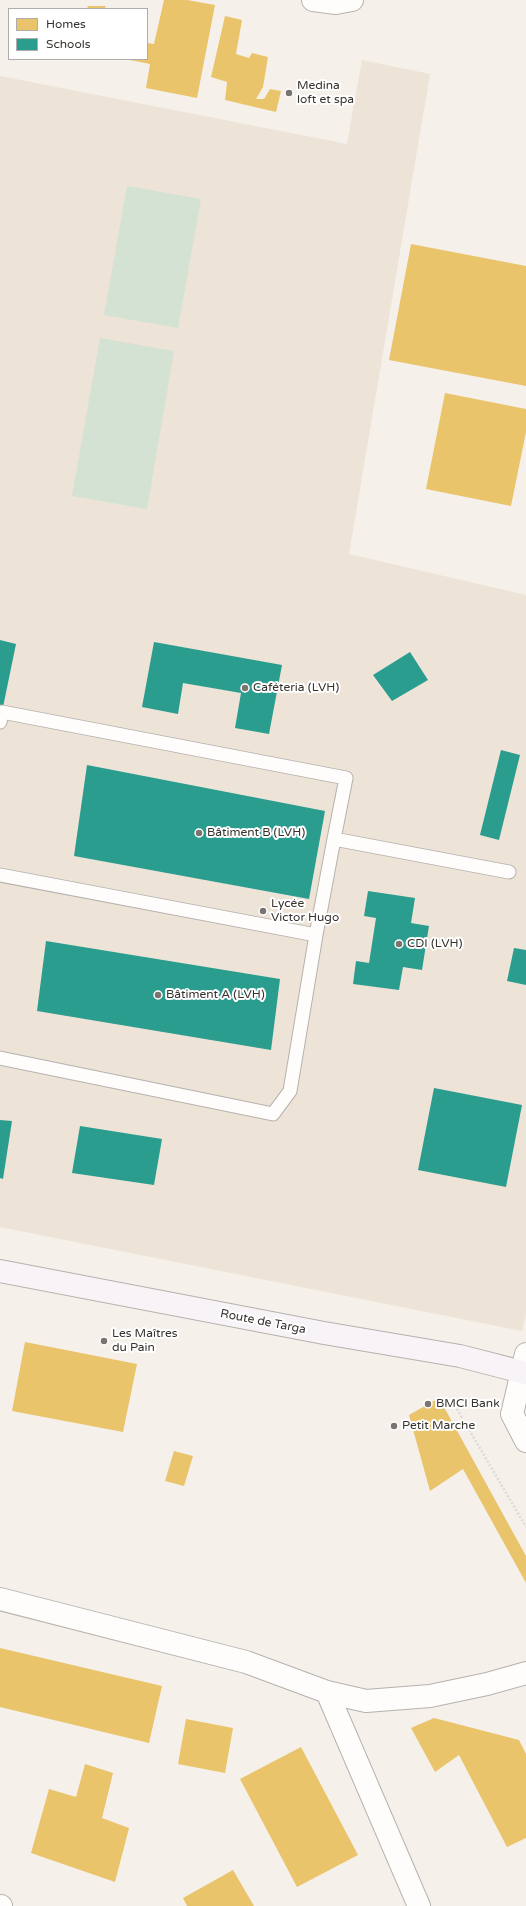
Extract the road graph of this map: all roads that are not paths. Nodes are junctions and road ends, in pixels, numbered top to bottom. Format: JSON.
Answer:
{"nodes":[{"id":1,"x":313,"y":0,"type":"edge"},
{"id":2,"x":352,"y":0,"type":"edge"},
{"id":3,"x":0,"y":722,"type":"edge"},
{"id":4,"x":334,"y":839,"type":"junction"},
{"id":5,"x":509,"y":872,"type":"dead end"},
{"id":6,"x":0,"y":875,"type":"edge"},
{"id":7,"x":316,"y":935,"type":"junction"},
{"id":8,"x":0,"y":1058,"type":"edge"},
{"id":9,"x":0,"y":1271,"type":"edge"},
{"id":10,"x":525,"y":1367,"type":"edge"},
{"id":11,"x":526,"y":1441,"type":"edge"},
{"id":12,"x":0,"y":1599,"type":"edge"},
{"id":13,"x":526,"y":1673,"type":"edge"},
{"id":14,"x":327,"y":1692,"type":"junction"},
{"id":15,"x":419,"y":1906,"type":"edge"}],
"edges":[{"from":1,"to":2,"type":"street"},
{"from":3,"to":4,"type":"lane"},
{"from":4,"to":5,"type":"lane"},
{"from":4,"to":7,"type":"lane"},
{"from":6,"to":7,"type":"lane"},
{"from":7,"to":8,"type":"lane"},
{"from":9,"to":10,"type":"main road","name":"Route de Targa"},
{"from":10,"to":11,"type":"street"},
{"from":12,"to":14,"type":"street"},
{"from":13,"to":14,"type":"street"},
{"from":14,"to":15,"type":"street"}]}
